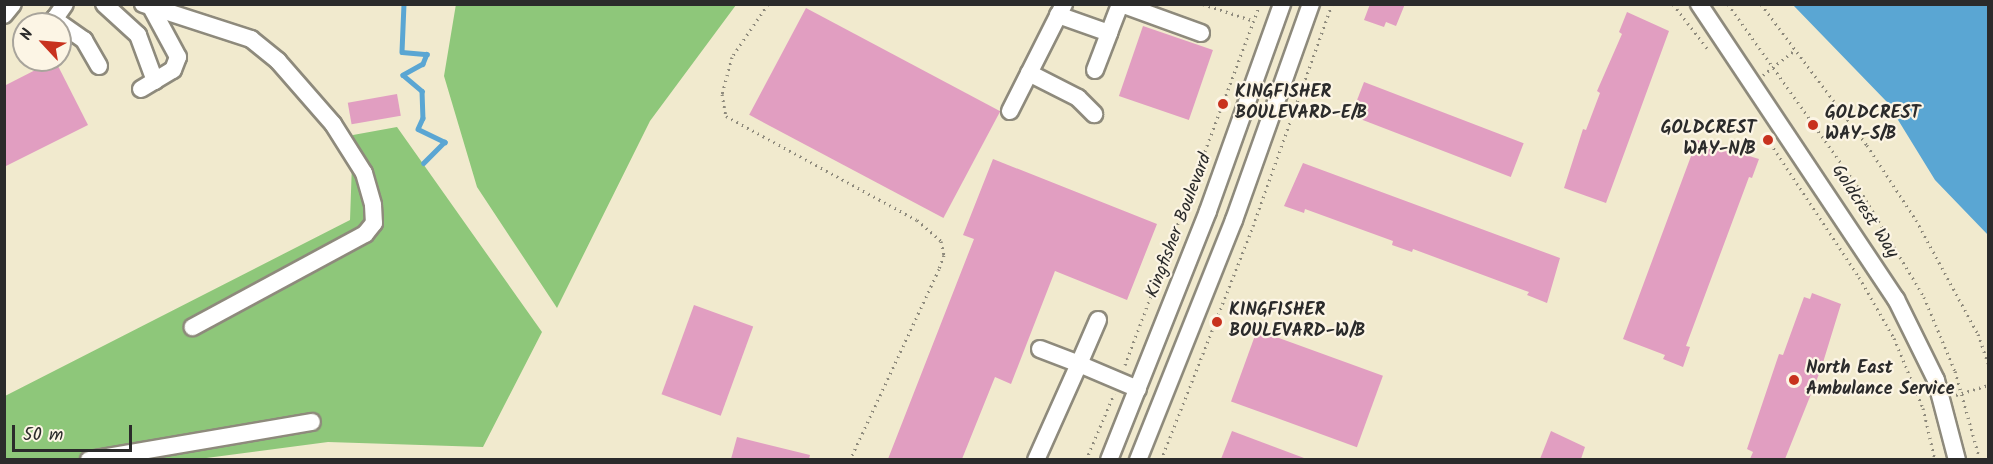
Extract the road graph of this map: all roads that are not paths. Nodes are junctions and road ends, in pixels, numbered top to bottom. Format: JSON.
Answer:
{"nodes":[{"id":1,"x":13,"y":4,"type":"edge"},
{"id":2,"x":104,"y":4,"type":"edge"},
{"id":3,"x":1120,"y":4,"type":"edge"},
{"id":4,"x":1282,"y":4,"type":"edge"},
{"id":5,"x":1311,"y":4,"type":"edge"},
{"id":6,"x":1699,"y":4,"type":"edge"},
{"id":7,"x":147,"y":7,"type":"edge"},
{"id":8,"x":1061,"y":10,"type":"edge"},
{"id":9,"x":4,"y":15,"type":"edge"},
{"id":10,"x":72,"y":33,"type":"edge"},
{"id":11,"x":1109,"y":33,"type":"junction"},
{"id":12,"x":1201,"y":33,"type":"dead end"},
{"id":13,"x":99,"y":66,"type":"dead end"},
{"id":14,"x":1095,"y":70,"type":"dead end"},
{"id":15,"x":1029,"y":73,"type":"junction"},
{"id":16,"x":1010,"y":111,"type":"dead end"},
{"id":17,"x":1094,"y":114,"type":"dead end"},
{"id":18,"x":1098,"y":320,"type":"dead end"},
{"id":19,"x":193,"y":327,"type":"dead end"},
{"id":20,"x":1040,"y":349,"type":"dead end"},
{"id":21,"x":1079,"y":364,"type":"junction"},
{"id":22,"x":1138,"y":389,"type":"junction"},
{"id":23,"x":312,"y":422,"type":"dead end"},
{"id":24,"x":89,"y":459,"type":"edge"},
{"id":25,"x":1036,"y":459,"type":"edge"},
{"id":26,"x":1109,"y":459,"type":"edge"},
{"id":27,"x":1138,"y":459,"type":"edge"},
{"id":28,"x":1957,"y":459,"type":"edge"}],
"edges":[{"from":1,"to":9,"type":"street"},
{"from":2,"to":7,"type":"street"},
{"from":3,"to":11,"type":"street"},
{"from":3,"to":12,"type":"street"},
{"from":4,"to":22,"type":"street","name":"Kingfisher Boulevard"},
{"from":5,"to":27,"type":"street"},
{"from":6,"to":28,"type":"street","name":"Goldcrest Way"},
{"from":7,"to":19,"type":"street"},
{"from":8,"to":11,"type":"street"},
{"from":8,"to":15,"type":"street"},
{"from":10,"to":13,"type":"street"},
{"from":11,"to":14,"type":"street"},
{"from":15,"to":16,"type":"street"},
{"from":15,"to":17,"type":"street"},
{"from":18,"to":21,"type":"street"},
{"from":20,"to":21,"type":"street"},
{"from":21,"to":22,"type":"street"},
{"from":21,"to":25,"type":"street"},
{"from":22,"to":26,"type":"street","name":"Kingfisher Boulevard"},
{"from":23,"to":24,"type":"street"}]}
